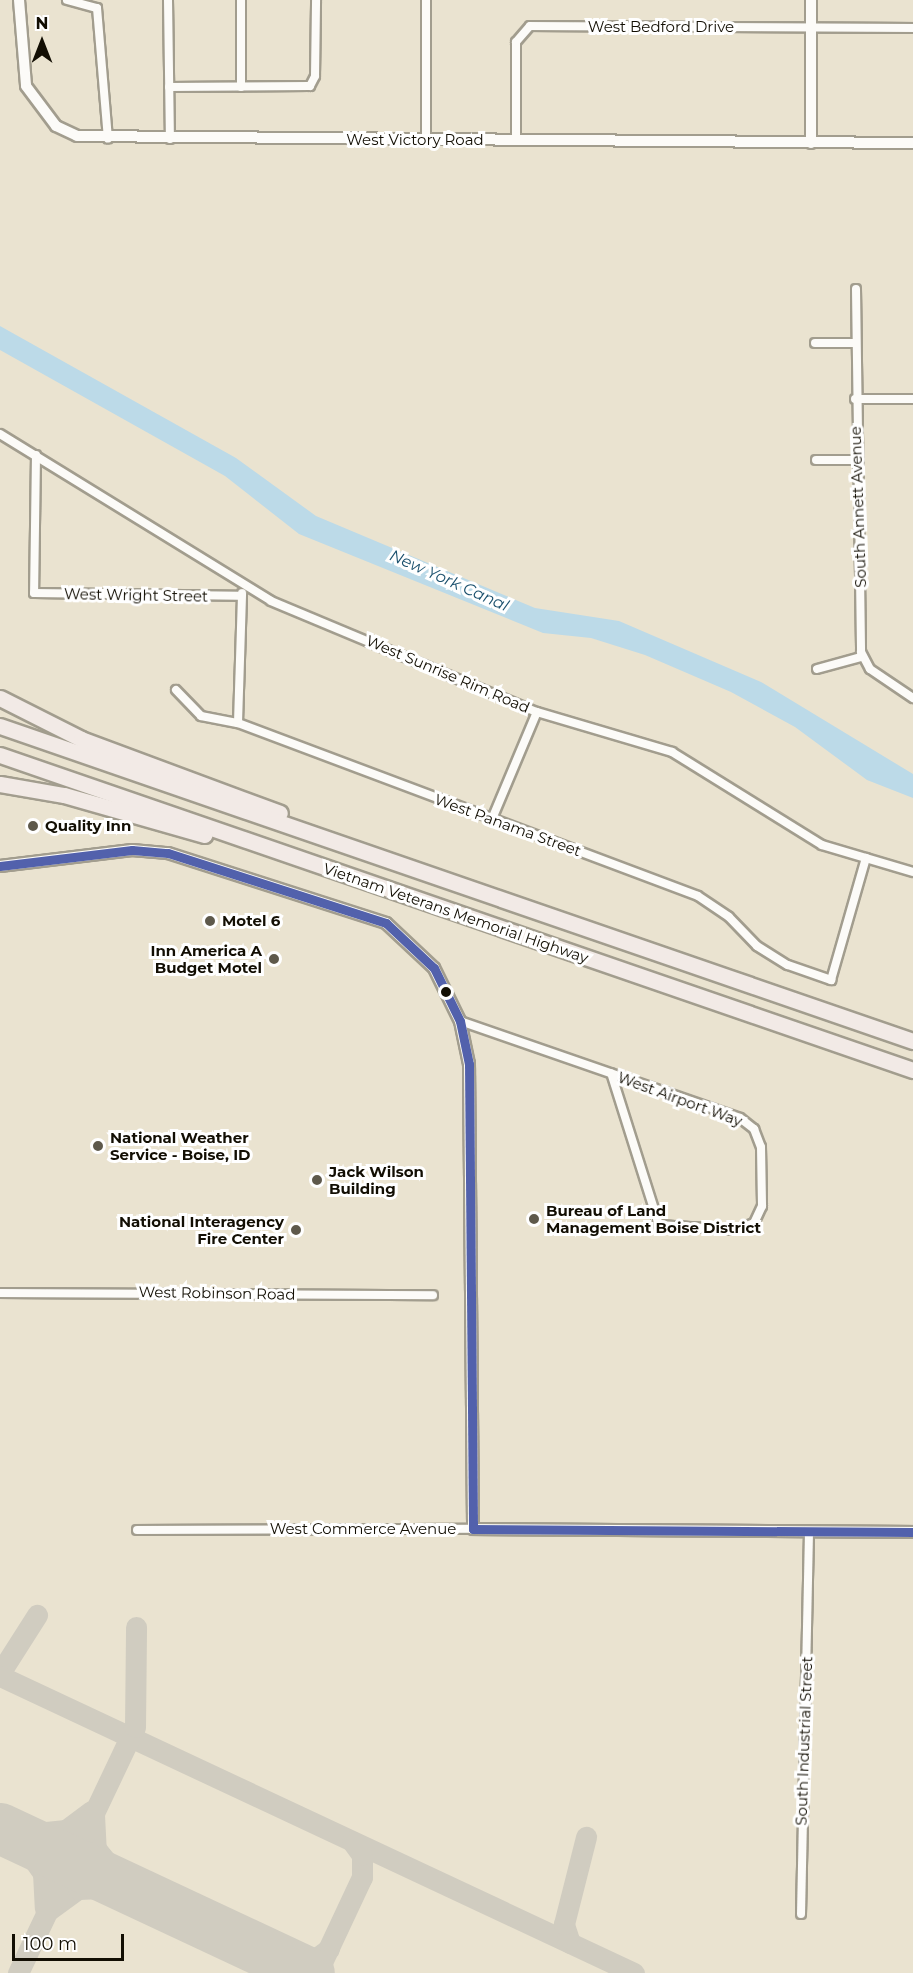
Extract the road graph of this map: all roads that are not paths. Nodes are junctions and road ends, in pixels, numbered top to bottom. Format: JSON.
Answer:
{"nodes":[{"id":1,"x":19,"y":0,"type":"edge"},
{"id":2,"x":67,"y":0,"type":"edge"},
{"id":3,"x":168,"y":0,"type":"edge"},
{"id":4,"x":241,"y":0,"type":"edge"},
{"id":5,"x":316,"y":0,"type":"edge"},
{"id":6,"x":426,"y":0,"type":"edge"},
{"id":7,"x":811,"y":0,"type":"edge"},
{"id":8,"x":811,"y":28,"type":"junction"},
{"id":9,"x":913,"y":28,"type":"edge"},
{"id":10,"x":169,"y":87,"type":"junction"},
{"id":11,"x":241,"y":87,"type":"junction"},
{"id":12,"x":108,"y":139,"type":"junction"},
{"id":13,"x":170,"y":139,"type":"junction"},
{"id":14,"x":426,"y":140,"type":"junction"},
{"id":15,"x":516,"y":140,"type":"junction"},
{"id":16,"x":811,"y":142,"type":"junction"},
{"id":17,"x":913,"y":143,"type":"edge"},
{"id":18,"x":856,"y":289,"type":"dead end"},
{"id":19,"x":815,"y":343,"type":"dead end"},
{"id":20,"x":855,"y":343,"type":"junction"},
{"id":21,"x":855,"y":399,"type":"junction"},
{"id":22,"x":913,"y":399,"type":"edge"},
{"id":23,"x":0,"y":434,"type":"edge"},
{"id":24,"x":36,"y":455,"type":"junction"},
{"id":25,"x":816,"y":460,"type":"dead end"},
{"id":26,"x":854,"y":460,"type":"junction"},
{"id":27,"x":247,"y":589,"type":"junction"},
{"id":28,"x":238,"y":596,"type":"junction"},
{"id":29,"x":861,"y":657,"type":"junction"},
{"id":30,"x":817,"y":669,"type":"dead end"},
{"id":31,"x":176,"y":690,"type":"dead end"},
{"id":32,"x":0,"y":698,"type":"edge"},
{"id":33,"x":913,"y":698,"type":"edge"},
{"id":34,"x":537,"y":711,"type":"junction"},
{"id":35,"x":238,"y":723,"type":"junction"},
{"id":36,"x":0,"y":726,"type":"edge"},
{"id":37,"x":0,"y":755,"type":"edge"},
{"id":38,"x":0,"y":784,"type":"edge"},
{"id":39,"x":492,"y":819,"type":"junction"},
{"id":40,"x":382,"y":857,"type":"junction"},
{"id":41,"x":866,"y":858,"type":"junction"},
{"id":42,"x":306,"y":860,"type":"junction"},
{"id":43,"x":0,"y":866,"type":"edge"},
{"id":44,"x":913,"y":872,"type":"edge"},
{"id":45,"x":460,"y":1021,"type":"junction"},
{"id":46,"x":913,"y":1039,"type":"edge"},
{"id":47,"x":913,"y":1071,"type":"edge"},
{"id":48,"x":611,"y":1073,"type":"junction"},
{"id":49,"x":0,"y":1293,"type":"edge"},
{"id":50,"x":433,"y":1295,"type":"dead end"},
{"id":51,"x":473,"y":1529,"type":"junction"},
{"id":52,"x":136,"y":1530,"type":"dead end"},
{"id":53,"x":809,"y":1532,"type":"junction"},
{"id":54,"x":913,"y":1532,"type":"edge"},
{"id":55,"x":801,"y":1914,"type":"dead end"}],
"edges":[{"from":1,"to":12,"type":"street","name":"West Victory Road"},
{"from":2,"to":12,"type":"street"},
{"from":3,"to":10,"type":"street"},
{"from":4,"to":11,"type":"street"},
{"from":5,"to":11,"type":"street"},
{"from":6,"to":14,"type":"street"},
{"from":7,"to":8,"type":"street"},
{"from":8,"to":9,"type":"street","name":"West Bedford Drive"},
{"from":8,"to":15,"type":"street","name":"West Bedford Drive"},
{"from":8,"to":16,"type":"street"},
{"from":10,"to":11,"type":"street"},
{"from":10,"to":13,"type":"street"},
{"from":12,"to":13,"type":"street","name":"West Victory Road"},
{"from":13,"to":14,"type":"street","name":"West Victory Road"},
{"from":14,"to":15,"type":"street","name":"West Victory Road"},
{"from":15,"to":16,"type":"street","name":"West Victory Road"},
{"from":16,"to":17,"type":"street","name":"West Victory Road"},
{"from":18,"to":20,"type":"street","name":"South Annett Avenue"},
{"from":19,"to":20,"type":"street"},
{"from":20,"to":21,"type":"street","name":"South Annett Avenue"},
{"from":21,"to":22,"type":"street"},
{"from":21,"to":26,"type":"street","name":"South Annett Avenue"},
{"from":23,"to":24,"type":"street","name":"West Sunrise Rim Road"},
{"from":24,"to":27,"type":"street","name":"West Sunrise Rim Road"},
{"from":24,"to":28,"type":"street","name":"West Wright Street"},
{"from":25,"to":26,"type":"street"},
{"from":26,"to":29,"type":"street","name":"South Annett Avenue"},
{"from":27,"to":28,"type":"street"},
{"from":27,"to":34,"type":"street","name":"West Sunrise Rim Road"},
{"from":28,"to":35,"type":"street"},
{"from":29,"to":30,"type":"street"},
{"from":29,"to":33,"type":"street"},
{"from":31,"to":35,"type":"street","name":"West Panama Street"},
{"from":32,"to":40,"type":"highway"},
{"from":34,"to":39,"type":"street"},
{"from":34,"to":41,"type":"street","name":"West Sunrise Rim Road"},
{"from":35,"to":39,"type":"street","name":"West Panama Street"},
{"from":36,"to":40,"type":"highway","name":"Vietnam Veterans Memorial Highway"},
{"from":37,"to":42,"type":"highway","name":"Vietnam Veterans Memorial Highway"},
{"from":38,"to":42,"type":"highway"},
{"from":39,"to":41,"type":"street","name":"West Panama Street"},
{"from":40,"to":46,"type":"highway","name":"Vietnam Veterans Memorial Highway"},
{"from":41,"to":44,"type":"street","name":"West Sunrise Rim Road"},
{"from":42,"to":47,"type":"highway","name":"Vietnam Veterans Memorial Highway"},
{"from":43,"to":45,"type":"street"},
{"from":45,"to":48,"type":"street","name":"West Airport Way"},
{"from":45,"to":51,"type":"street"},
{"from":48,"to":48,"type":"street","name":"West Airport Way"},
{"from":49,"to":50,"type":"street","name":"West Robinson Road"},
{"from":51,"to":52,"type":"street","name":"West Commerce Avenue"},
{"from":51,"to":53,"type":"street","name":"West Commerce Avenue"},
{"from":53,"to":54,"type":"street","name":"West Commerce Avenue"},
{"from":53,"to":55,"type":"street","name":"South Industrial Street"}]}
